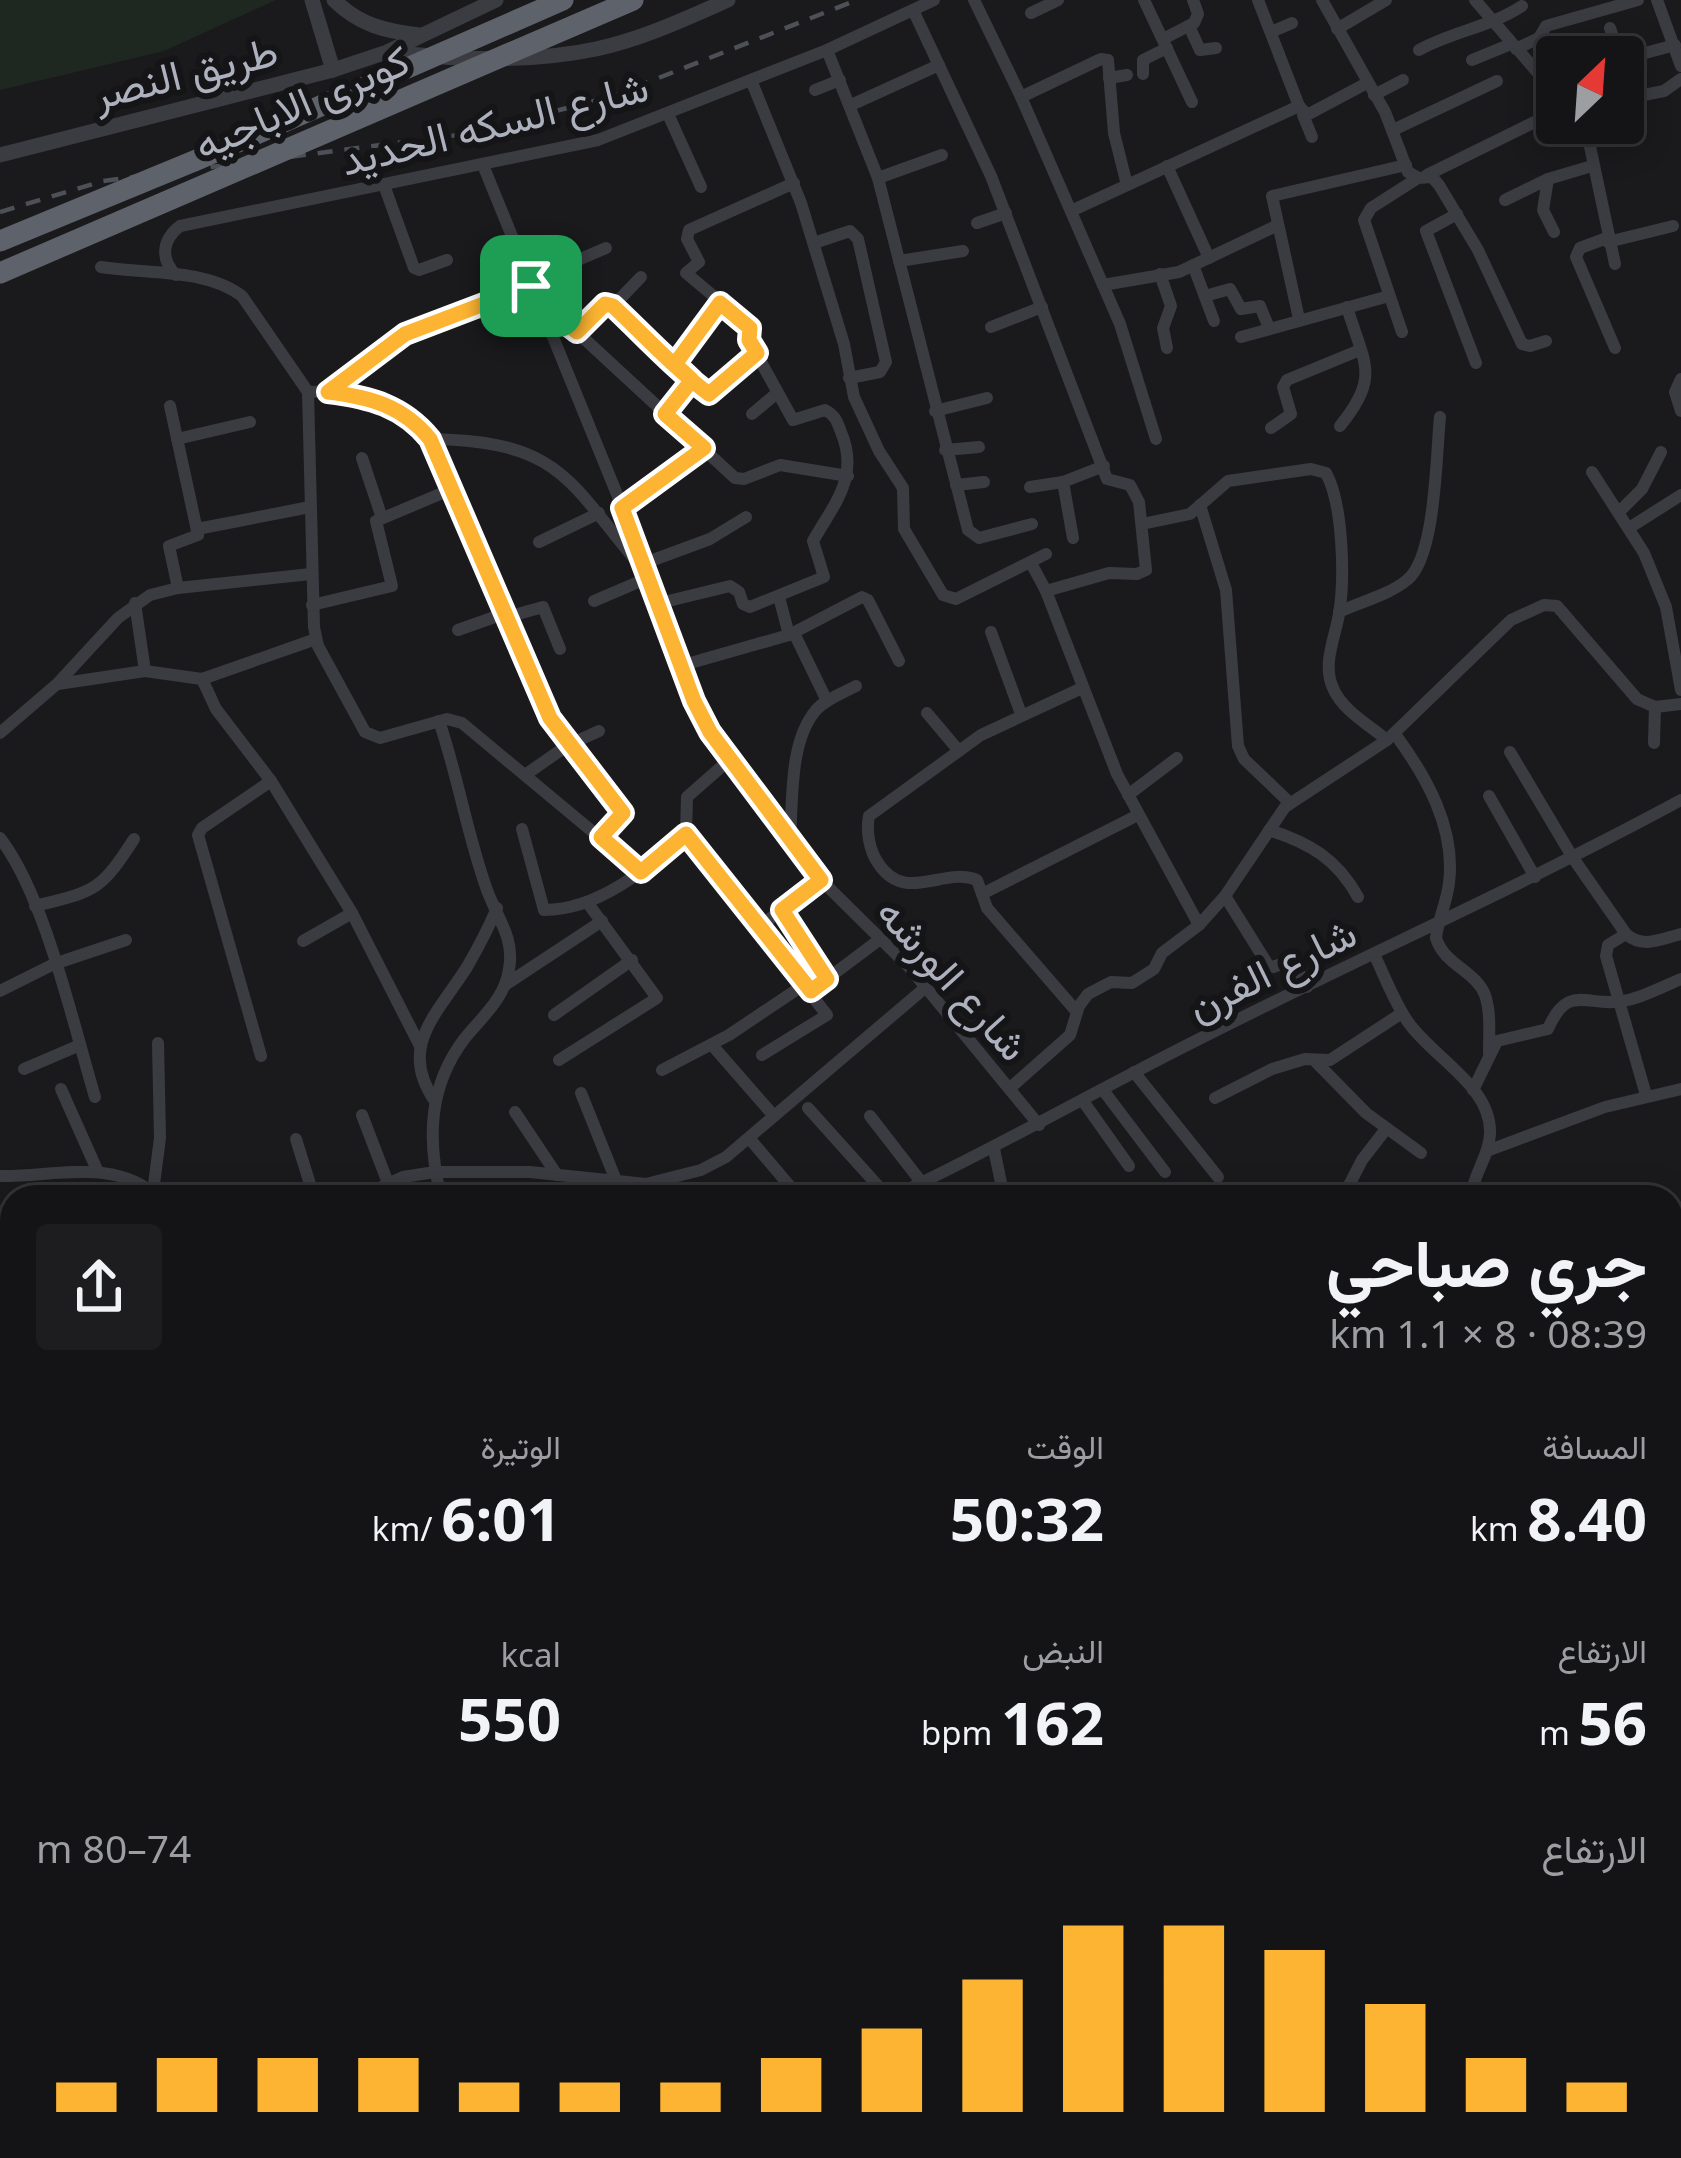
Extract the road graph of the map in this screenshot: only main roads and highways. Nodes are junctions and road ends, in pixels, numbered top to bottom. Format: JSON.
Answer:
{"nodes":[{"id":1,"x":563,"y":0,"type":"edge"},
{"id":2,"x":633,"y":0,"type":"edge"},
{"id":3,"x":0,"y":242,"type":"edge"},
{"id":4,"x":0,"y":273,"type":"edge"}],
"edges":[{"from":1,"to":3,"type":"highway","name":"كوبرى الاباجيه","bridge":true},
{"from":2,"to":4,"type":"highway","name":"كوبرى الاباجيه","bridge":true}]}
